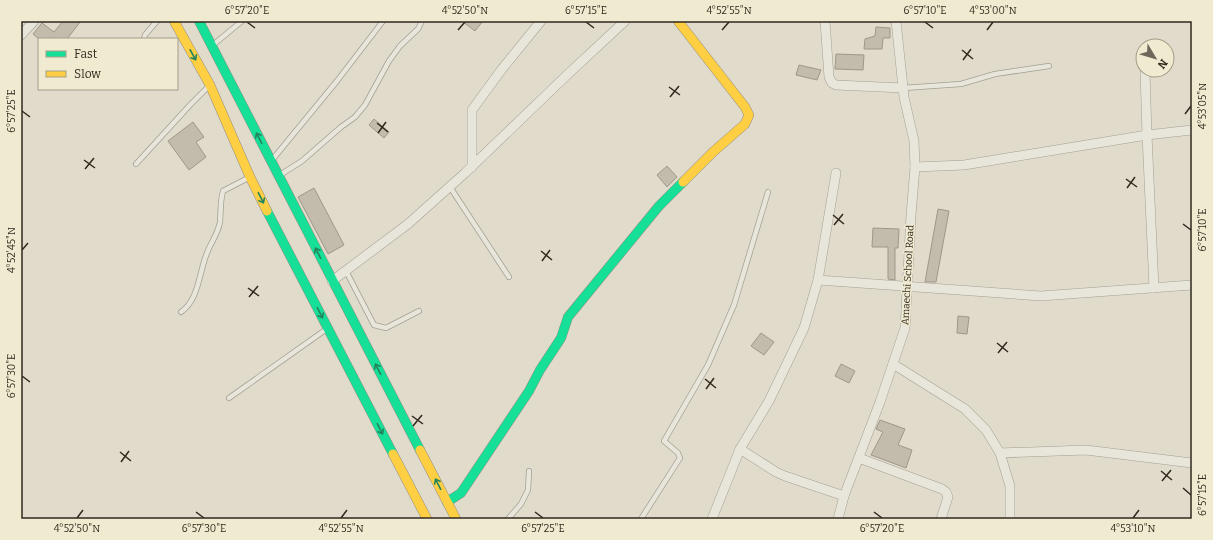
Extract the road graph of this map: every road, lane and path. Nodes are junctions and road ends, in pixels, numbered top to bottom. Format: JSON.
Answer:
{"nodes":[{"id":1,"x":34,"y":21,"type":"edge"},
{"id":2,"x":157,"y":21,"type":"edge"},
{"id":3,"x":174,"y":21,"type":"edge"},
{"id":4,"x":199,"y":21,"type":"edge"},
{"id":5,"x":242,"y":21,"type":"edge"},
{"id":6,"x":384,"y":21,"type":"edge"},
{"id":7,"x":422,"y":21,"type":"edge"},
{"id":8,"x":541,"y":21,"type":"edge"},
{"id":9,"x":625,"y":21,"type":"edge"},
{"id":10,"x":678,"y":21,"type":"edge"},
{"id":11,"x":825,"y":21,"type":"edge"},
{"id":12,"x":896,"y":21,"type":"edge"},
{"id":13,"x":21,"y":35,"type":"edge"},
{"id":14,"x":144,"y":38,"type":"edge"},
{"id":15,"x":212,"y":46,"type":"junction"},
{"id":16,"x":1049,"y":66,"type":"dead end"},
{"id":17,"x":1145,"y":78,"type":"edge"},
{"id":18,"x":210,"y":85,"type":"junction"},
{"id":19,"x":903,"y":88,"type":"junction"},
{"id":20,"x":1192,"y":130,"type":"edge"},
{"id":21,"x":1147,"y":135,"type":"junction"},
{"id":22,"x":271,"y":161,"type":"junction"},
{"id":23,"x":136,"y":164,"type":"dead end"},
{"id":24,"x":915,"y":167,"type":"junction"},
{"id":25,"x":472,"y":168,"type":"junction"},
{"id":26,"x":836,"y":174,"type":"dead end"},
{"id":27,"x":278,"y":176,"type":"junction"},
{"id":28,"x":250,"y":177,"type":"junction"},
{"id":29,"x":450,"y":187,"type":"junction"},
{"id":30,"x":768,"y":192,"type":"dead end"},
{"id":31,"x":346,"y":271,"type":"junction"},
{"id":32,"x":508,"y":277,"type":"dead end"},
{"id":33,"x":818,"y":280,"type":"junction"},
{"id":34,"x":332,"y":281,"type":"junction"},
{"id":35,"x":1192,"y":285,"type":"edge"},
{"id":36,"x":908,"y":287,"type":"junction"},
{"id":37,"x":1154,"y":288,"type":"junction"},
{"id":38,"x":419,"y":311,"type":"dead end"},
{"id":39,"x":181,"y":312,"type":"dead end"},
{"id":40,"x":328,"y":328,"type":"junction"},
{"id":41,"x":893,"y":364,"type":"junction"},
{"id":42,"x":229,"y":398,"type":"dead end"},
{"id":43,"x":740,"y":449,"type":"junction"},
{"id":44,"x":1000,"y":453,"type":"junction"},
{"id":45,"x":860,"y":458,"type":"junction"},
{"id":46,"x":1192,"y":462,"type":"edge"},
{"id":47,"x":529,"y":471,"type":"dead end"},
{"id":48,"x":844,"y":496,"type":"junction"},
{"id":49,"x":447,"y":502,"type":"junction"},
{"id":50,"x":427,"y":519,"type":"edge"},
{"id":51,"x":456,"y":519,"type":"edge"},
{"id":52,"x":508,"y":519,"type":"edge"},
{"id":53,"x":641,"y":519,"type":"edge"},
{"id":54,"x":712,"y":519,"type":"edge"},
{"id":55,"x":838,"y":519,"type":"edge"},
{"id":56,"x":941,"y":519,"type":"edge"},
{"id":57,"x":1010,"y":519,"type":"edge"}],
"edges":[{"from":1,"to":13,"type":"street"},
{"from":2,"to":14,"type":"lane"},
{"from":3,"to":18,"type":"main road","one_way":true},
{"from":4,"to":15,"type":"main road"},
{"from":5,"to":15,"type":"lane"},
{"from":6,"to":22,"type":"lane"},
{"from":7,"to":27,"type":"lane"},
{"from":8,"to":25,"type":"street"},
{"from":9,"to":25,"type":"street"},
{"from":10,"to":49,"type":"main road"},
{"from":11,"to":19,"type":"street"},
{"from":12,"to":19,"type":"street","name":"Amaechi School Road"},
{"from":22,"to":15,"type":"main road","one_way":true},
{"from":16,"to":19,"type":"lane"},
{"from":17,"to":21,"type":"street"},
{"from":18,"to":23,"type":"lane"},
{"from":18,"to":28,"type":"main road"},
{"from":19,"to":24,"type":"street","name":"Amaechi School Road"},
{"from":20,"to":21,"type":"street"},
{"from":21,"to":24,"type":"street"},
{"from":21,"to":37,"type":"street"},
{"from":22,"to":27,"type":"main road"},
{"from":24,"to":36,"type":"street","name":"Amaechi School Road"},
{"from":25,"to":29,"type":"street"},
{"from":26,"to":33,"type":"street"},
{"from":34,"to":27,"type":"main road","one_way":true},
{"from":28,"to":39,"type":"lane"},
{"from":28,"to":40,"type":"main road","one_way":true},
{"from":29,"to":31,"type":"street"},
{"from":29,"to":32,"type":"lane"},
{"from":30,"to":53,"type":"lane"},
{"from":31,"to":34,"type":"street"},
{"from":31,"to":38,"type":"lane"},
{"from":33,"to":36,"type":"street"},
{"from":33,"to":43,"type":"street"},
{"from":49,"to":34,"type":"main road","one_way":true},
{"from":35,"to":37,"type":"street"},
{"from":36,"to":37,"type":"street"},
{"from":36,"to":41,"type":"street","name":"Amaechi School Road"},
{"from":40,"to":42,"type":"lane"},
{"from":40,"to":50,"type":"main road","one_way":true},
{"from":41,"to":44,"type":"street"},
{"from":41,"to":45,"type":"street","name":"Amaechi School Road"},
{"from":43,"to":48,"type":"street"},
{"from":43,"to":54,"type":"street"},
{"from":44,"to":46,"type":"street"},
{"from":44,"to":57,"type":"street"},
{"from":45,"to":48,"type":"street","name":"Amaechi School Road"},
{"from":45,"to":56,"type":"street"},
{"from":47,"to":52,"type":"lane"},
{"from":48,"to":55,"type":"street","name":"Amaechi School Road"},
{"from":49,"to":51,"type":"main road"}]}
